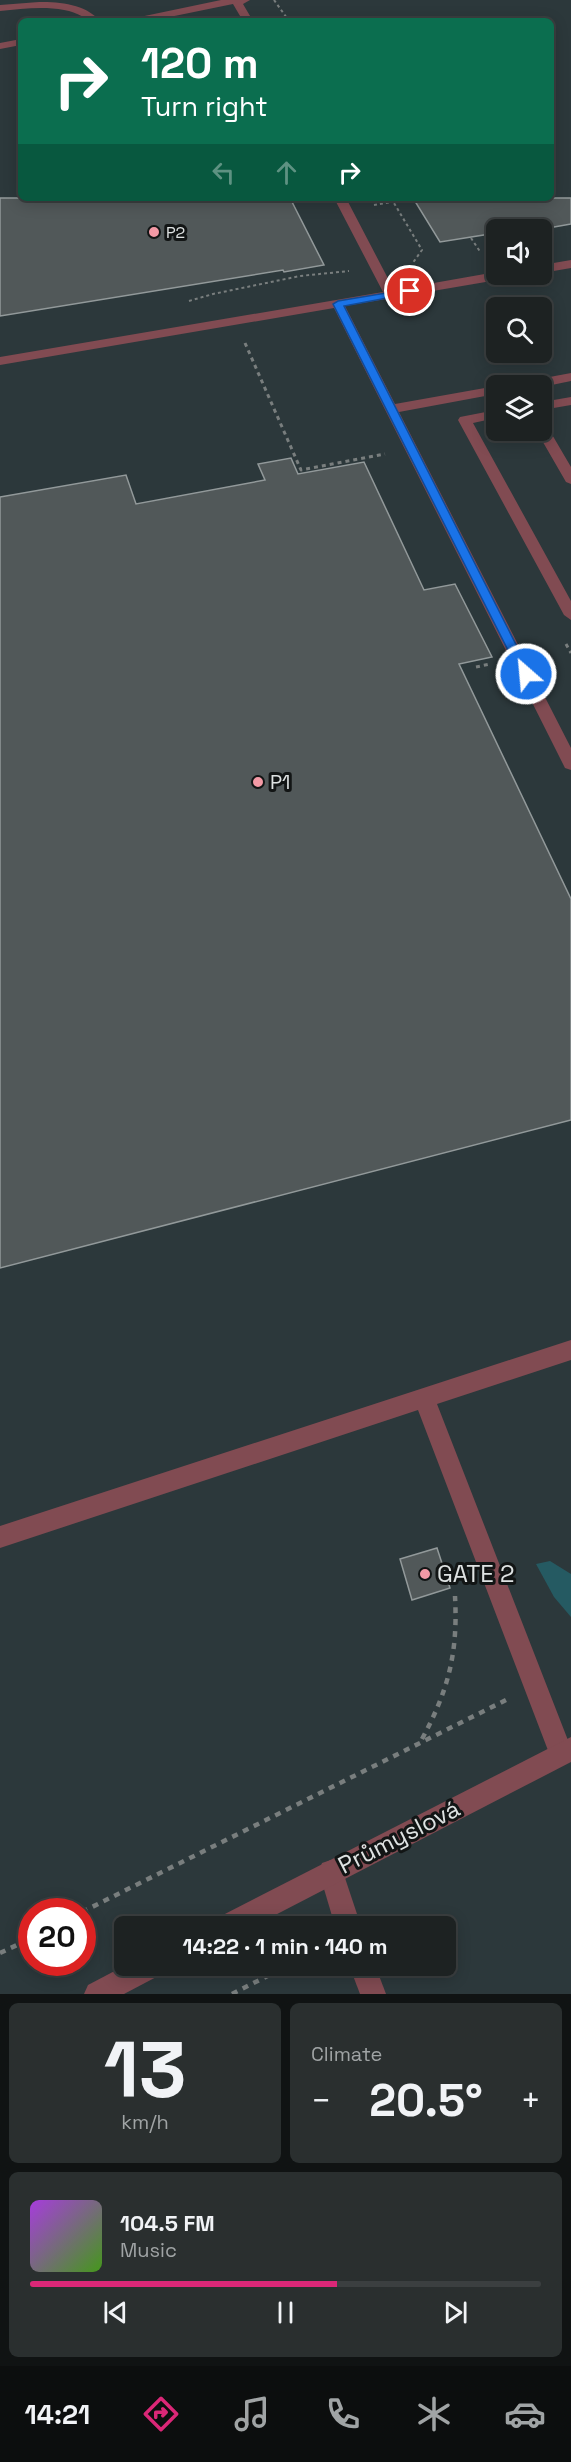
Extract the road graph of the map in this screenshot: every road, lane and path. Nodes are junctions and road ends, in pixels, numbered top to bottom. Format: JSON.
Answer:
{"nodes":[{"id":1,"x":274,"y":0,"type":"edge"},
{"id":2,"x":240,"y":1,"type":"edge"},
{"id":3,"x":0,"y":8,"type":"edge"},
{"id":4,"x":93,"y":18,"type":"edge"},
{"id":5,"x":151,"y":18,"type":"edge"},
{"id":6,"x":247,"y":18,"type":"edge"},
{"id":7,"x":287,"y":18,"type":"edge"},
{"id":8,"x":18,"y":43,"type":"edge"},
{"id":9,"x":0,"y":46,"type":"edge"},
{"id":10,"x":380,"y":201,"type":"edge"},
{"id":11,"x":393,"y":201,"type":"edge"},
{"id":12,"x":343,"y":204,"type":"edge"},
{"id":13,"x":571,"y":264,"type":"edge"},
{"id":14,"x":552,"y":267,"type":"edge"},
{"id":15,"x":486,"y":278,"type":"edge"},
{"id":16,"x":410,"y":291,"type":"junction"},
{"id":17,"x":391,"y":295,"type":"junction"},
{"id":18,"x":338,"y":304,"type":"junction"},
{"id":19,"x":211,"y":325,"type":"junction"},
{"id":20,"x":0,"y":361,"type":"edge"},
{"id":21,"x":571,"y":377,"type":"edge"},
{"id":22,"x":552,"y":381,"type":"edge"},
{"id":23,"x":486,"y":392,"type":"edge"},
{"id":24,"x":571,"y":401,"type":"edge"},
{"id":25,"x":552,"y":404,"type":"edge"},
{"id":26,"x":392,"y":409,"type":"junction"},
{"id":27,"x":486,"y":416,"type":"edge"},
{"id":28,"x":549,"y":441,"type":"edge"},
{"id":29,"x":412,"y":449,"type":"junction"},
{"id":30,"x":571,"y":479,"type":"edge"},
{"id":31,"x":571,"y":615,"type":"edge"},
{"id":32,"x":566,"y":645,"type":"dead end"},
{"id":33,"x":571,"y":653,"type":"edge"},
{"id":34,"x":571,"y":764,"type":"edge"},
{"id":35,"x":571,"y":1350,"type":"edge"},
{"id":36,"x":424,"y":1398,"type":"junction"},
{"id":37,"x":0,"y":1537,"type":"edge"},
{"id":38,"x":454,"y":1596,"type":"dead end"},
{"id":39,"x":535,"y":1687,"type":"junction"},
{"id":40,"x":422,"y":1740,"type":"junction"},
{"id":41,"x":566,"y":1751,"type":"edge"},
{"id":42,"x":331,"y":1872,"type":"junction"},
{"id":43,"x":96,"y":1905,"type":"edge"},
{"id":44,"x":247,"y":1916,"type":"edge"},
{"id":45,"x":345,"y":1916,"type":"edge"},
{"id":46,"x":18,"y":1945,"type":"edge"},
{"id":47,"x":0,"y":1953,"type":"edge"},
{"id":48,"x":132,"y":1976,"type":"edge"},
{"id":49,"x":267,"y":1976,"type":"edge"},
{"id":50,"x":366,"y":1976,"type":"edge"},
{"id":51,"x":102,"y":1992,"type":"edge"},
{"id":52,"x":232,"y":1994,"type":"edge"},
{"id":53,"x":373,"y":1994,"type":"edge"}],
"edges":[{"from":1,"to":7,"type":"path"},
{"from":2,"to":5,"type":"street"},
{"from":2,"to":6,"type":"street"},
{"from":3,"to":4,"type":"street"},
{"from":8,"to":9,"type":"street"},
{"from":10,"to":12,"type":"path"},
{"from":11,"to":16,"type":"path"},
{"from":12,"to":17,"type":"street"},
{"from":13,"to":14,"type":"street"},
{"from":15,"to":16,"type":"street"},
{"from":16,"to":17,"type":"street"},
{"from":17,"to":18,"type":"street"},
{"from":18,"to":19,"type":"street"},
{"from":18,"to":26,"type":"street"},
{"from":19,"to":20,"type":"street"},
{"from":19,"to":29,"type":"path"},
{"from":21,"to":22,"type":"street"},
{"from":23,"to":26,"type":"street"},
{"from":24,"to":25,"type":"street"},
{"from":26,"to":29,"type":"street"},
{"from":27,"to":31,"type":"street"},
{"from":28,"to":30,"type":"street"},
{"from":29,"to":34,"type":"street"},
{"from":32,"to":33,"type":"path"},
{"from":35,"to":36,"type":"street"},
{"from":36,"to":37,"type":"street"},
{"from":36,"to":39,"type":"street"},
{"from":38,"to":40,"type":"path"},
{"from":39,"to":40,"type":"path"},
{"from":39,"to":41,"type":"street"},
{"from":40,"to":43,"type":"path"},
{"from":41,"to":42,"type":"street","name":"Průmyslová"},
{"from":42,"to":44,"type":"street","name":"Průmyslová"},
{"from":42,"to":45,"type":"street"},
{"from":46,"to":47,"type":"path"},
{"from":48,"to":51,"type":"street"},
{"from":49,"to":52,"type":"path"},
{"from":50,"to":53,"type":"street"}]}
